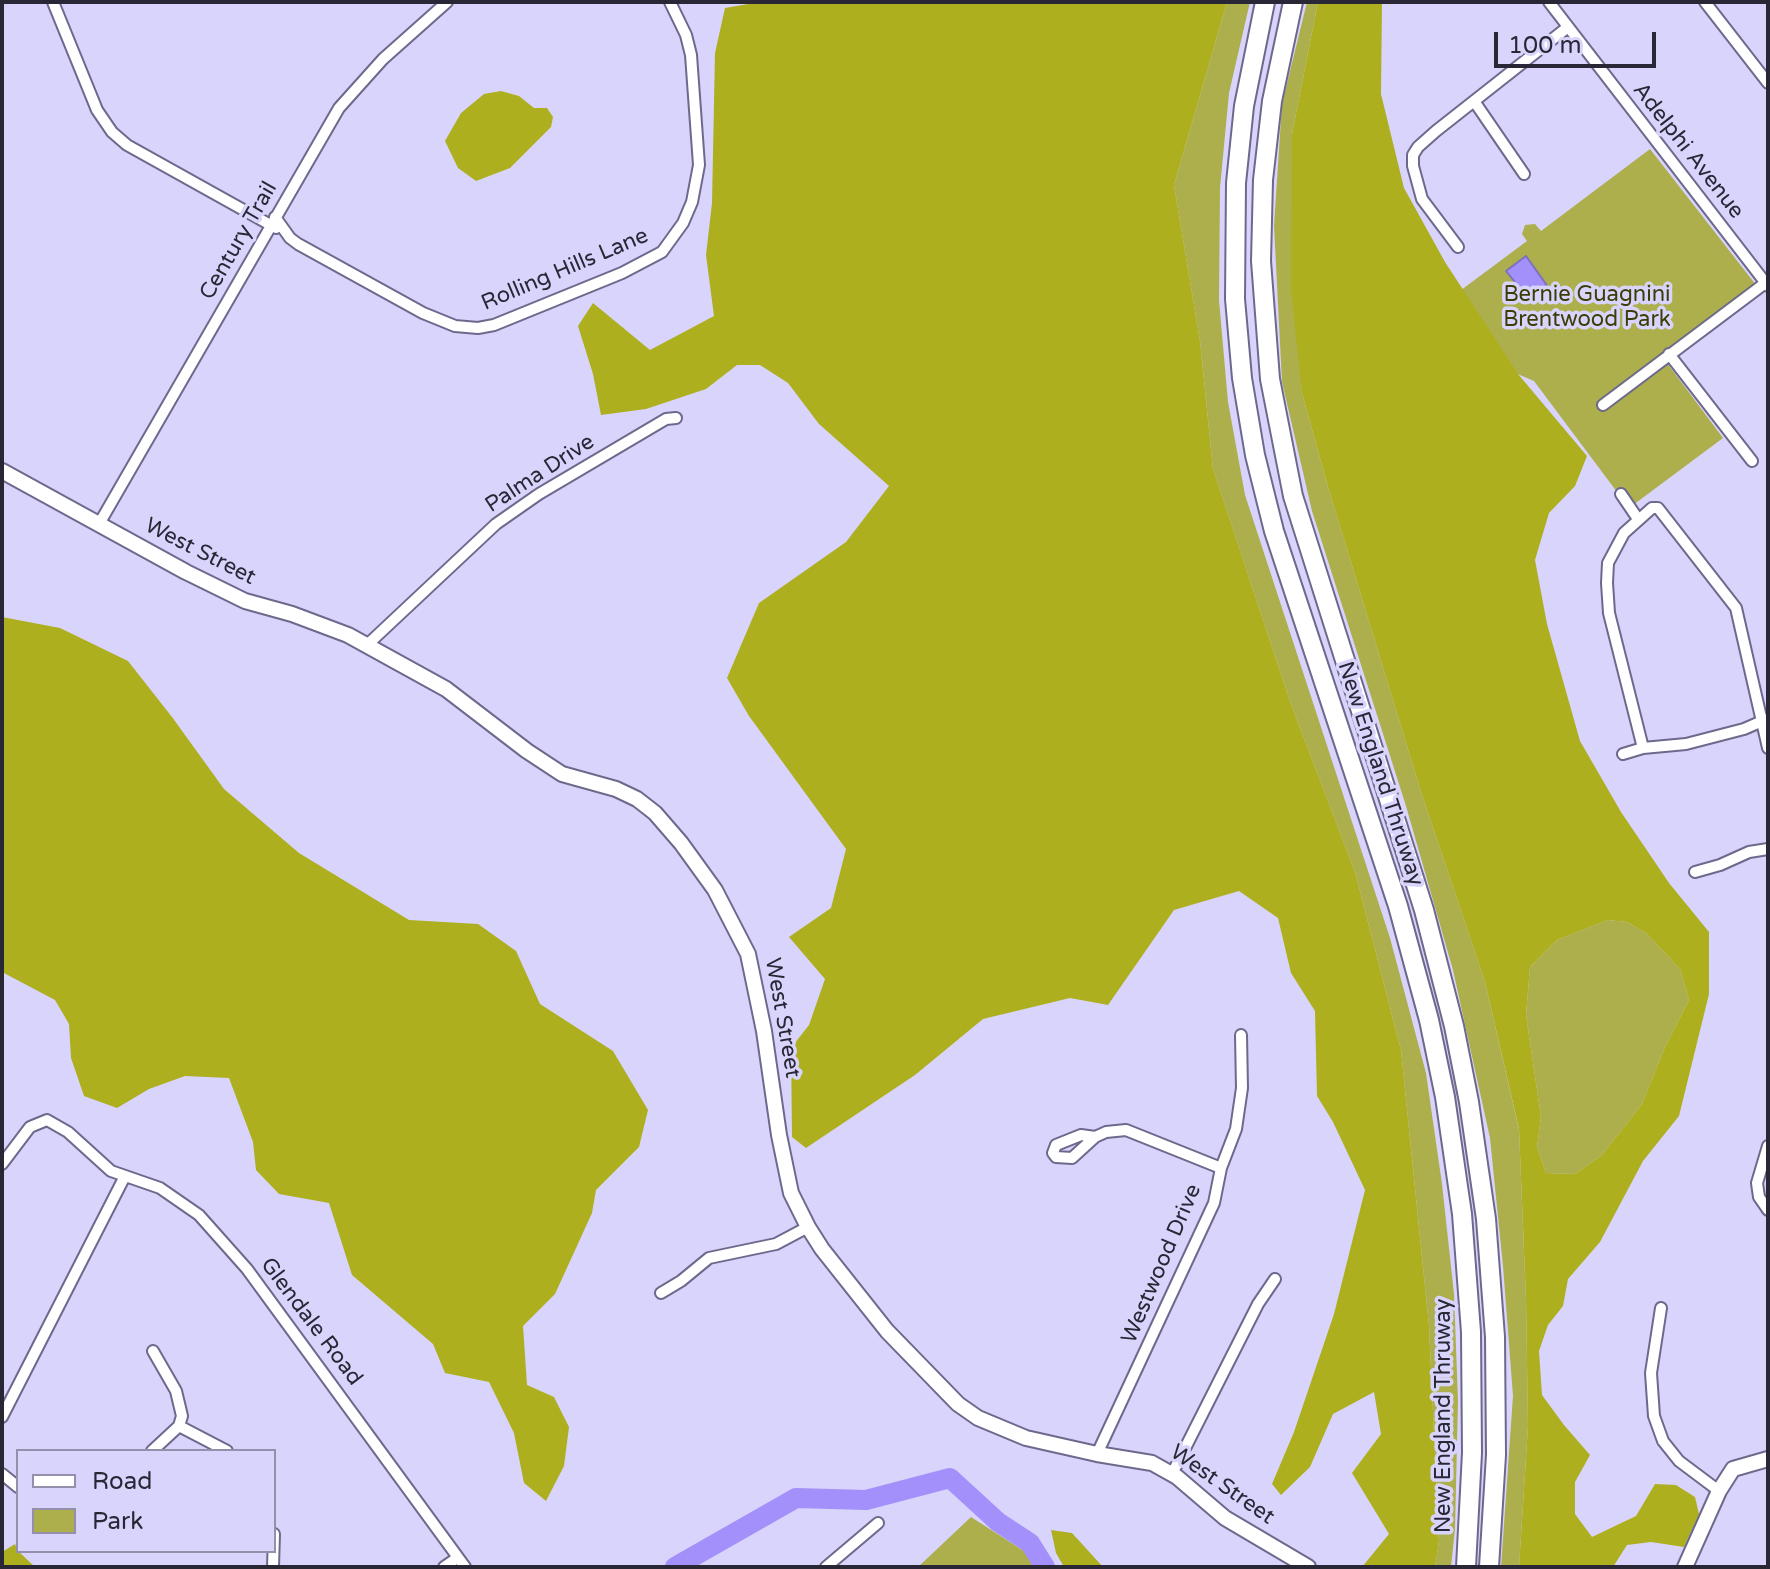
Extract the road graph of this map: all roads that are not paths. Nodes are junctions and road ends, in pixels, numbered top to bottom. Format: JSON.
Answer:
{"nodes":[{"id":1,"x":53,"y":2,"type":"edge"},
{"id":2,"x":447,"y":2,"type":"edge"},
{"id":3,"x":670,"y":2,"type":"edge"},
{"id":4,"x":1265,"y":2,"type":"edge"},
{"id":5,"x":1293,"y":2,"type":"edge"},
{"id":6,"x":1549,"y":2,"type":"edge"},
{"id":7,"x":1705,"y":2,"type":"edge"},
{"id":8,"x":1568,"y":27,"type":"junction"},
{"id":9,"x":1768,"y":83,"type":"edge"},
{"id":10,"x":1474,"y":101,"type":"junction"},
{"id":11,"x":1524,"y":174,"type":"dead end"},
{"id":12,"x":273,"y":221,"type":"junction"},
{"id":13,"x":1458,"y":247,"type":"dead end"},
{"id":14,"x":1767,"y":283,"type":"edge"},
{"id":15,"x":1669,"y":354,"type":"junction"},
{"id":16,"x":1603,"y":405,"type":"dead end"},
{"id":17,"x":676,"y":418,"type":"dead end"},
{"id":18,"x":1752,"y":461,"type":"dead end"},
{"id":19,"x":2,"y":471,"type":"edge"},
{"id":20,"x":1621,"y":494,"type":"dead end"},
{"id":21,"x":1638,"y":519,"type":"junction"},
{"id":22,"x":99,"y":524,"type":"junction"},
{"id":23,"x":367,"y":645,"type":"junction"},
{"id":24,"x":1765,"y":720,"type":"edge"},
{"id":25,"x":1643,"y":748,"type":"junction"},
{"id":26,"x":1768,"y":748,"type":"edge"},
{"id":27,"x":1623,"y":754,"type":"dead end"},
{"id":28,"x":1768,"y":849,"type":"edge"},
{"id":29,"x":1695,"y":872,"type":"dead end"},
{"id":30,"x":1241,"y":1035,"type":"dead end"},
{"id":31,"x":1095,"y":1137,"type":"dead end"},
{"id":32,"x":1768,"y":1146,"type":"edge"},
{"id":33,"x":2,"y":1164,"type":"edge"},
{"id":34,"x":1221,"y":1168,"type":"junction"},
{"id":35,"x":125,"y":1176,"type":"junction"},
{"id":36,"x":1768,"y":1210,"type":"edge"},
{"id":37,"x":808,"y":1227,"type":"junction"},
{"id":38,"x":1275,"y":1279,"type":"dead end"},
{"id":39,"x":661,"y":1293,"type":"dead end"},
{"id":40,"x":1661,"y":1308,"type":"dead end"},
{"id":41,"x":153,"y":1351,"type":"dead end"},
{"id":42,"x":2,"y":1417,"type":"edge"},
{"id":43,"x":179,"y":1426,"type":"junction"},
{"id":44,"x":154,"y":1449,"type":"edge"},
{"id":45,"x":223,"y":1449,"type":"edge"},
{"id":46,"x":1097,"y":1454,"type":"junction"},
{"id":47,"x":1768,"y":1459,"type":"edge"},
{"id":48,"x":1172,"y":1474,"type":"junction"},
{"id":49,"x":1719,"y":1491,"type":"junction"},
{"id":50,"x":878,"y":1523,"type":"dead end"},
{"id":51,"x":457,"y":1558,"type":"junction"},
{"id":52,"x":444,"y":1567,"type":"edge"},
{"id":53,"x":465,"y":1567,"type":"edge"},
{"id":54,"x":826,"y":1567,"type":"edge"},
{"id":55,"x":1308,"y":1567,"type":"edge"},
{"id":56,"x":1466,"y":1567,"type":"edge"},
{"id":57,"x":1489,"y":1567,"type":"edge"},
{"id":58,"x":1685,"y":1567,"type":"edge"}],
"edges":[{"from":1,"to":12,"type":"street","name":"Rolling Hills Lane"},
{"from":2,"to":12,"type":"street","name":"Century Trail"},
{"from":3,"to":12,"type":"street","name":"Rolling Hills Lane"},
{"from":4,"to":56,"type":"highway","name":"New England Thruway"},
{"from":5,"to":57,"type":"highway","name":"New England Thruway"},
{"from":6,"to":8,"type":"street","name":"Adelphi Avenue"},
{"from":7,"to":9,"type":"street"},
{"from":8,"to":10,"type":"street"},
{"from":8,"to":14,"type":"street","name":"Adelphi Avenue"},
{"from":10,"to":11,"type":"street"},
{"from":10,"to":13,"type":"street"},
{"from":12,"to":22,"type":"street","name":"Century Trail"},
{"from":14,"to":15,"type":"street"},
{"from":15,"to":16,"type":"street"},
{"from":15,"to":18,"type":"street"},
{"from":17,"to":23,"type":"street","name":"Palma Drive"},
{"from":19,"to":22,"type":"street","name":"West Street"},
{"from":20,"to":21,"type":"street"},
{"from":21,"to":24,"type":"street"},
{"from":21,"to":25,"type":"street"},
{"from":22,"to":23,"type":"street","name":"West Street"},
{"from":23,"to":37,"type":"street","name":"West Street"},
{"from":24,"to":25,"type":"street"},
{"from":24,"to":26,"type":"street"},
{"from":25,"to":27,"type":"street"},
{"from":28,"to":29,"type":"street"},
{"from":30,"to":34,"type":"street","name":"Westwood Drive"},
{"from":31,"to":34,"type":"street"},
{"from":32,"to":36,"type":"street"},
{"from":33,"to":35,"type":"street","name":"Glendale Road"},
{"from":34,"to":46,"type":"street","name":"Westwood Drive"},
{"from":35,"to":42,"type":"street"},
{"from":35,"to":51,"type":"street","name":"Glendale Road"},
{"from":37,"to":39,"type":"street"},
{"from":37,"to":46,"type":"street","name":"West Street"},
{"from":38,"to":48,"type":"street"},
{"from":40,"to":49,"type":"street"},
{"from":41,"to":43,"type":"street"},
{"from":43,"to":44,"type":"street"},
{"from":43,"to":45,"type":"street"},
{"from":46,"to":48,"type":"street","name":"West Street"},
{"from":47,"to":49,"type":"street"},
{"from":48,"to":55,"type":"street","name":"West Street"},
{"from":49,"to":58,"type":"street"},
{"from":50,"to":54,"type":"street"},
{"from":51,"to":52,"type":"street"},
{"from":51,"to":53,"type":"street","name":"Glendale Road"}]}
